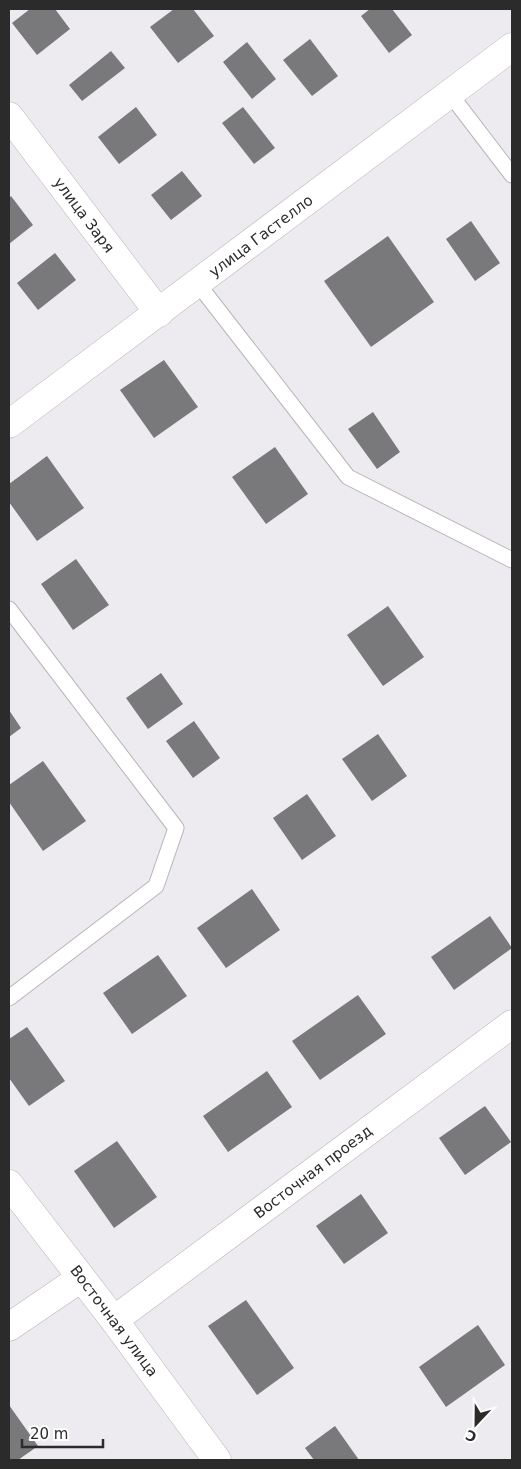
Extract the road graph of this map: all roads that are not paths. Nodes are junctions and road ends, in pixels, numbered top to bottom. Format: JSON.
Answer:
{"nodes":[{"id":1,"x":512,"y":47,"type":"edge"},
{"id":2,"x":450,"y":94,"type":"junction"},
{"id":3,"x":9,"y":116,"type":"edge"},
{"id":4,"x":512,"y":175,"type":"edge"},
{"id":5,"x":198,"y":284,"type":"junction"},
{"id":6,"x":159,"y":313,"type":"junction"},
{"id":7,"x":9,"y":424,"type":"edge"},
{"id":8,"x":512,"y":560,"type":"edge"},
{"id":9,"x":9,"y":609,"type":"edge"},
{"id":10,"x":9,"y":998,"type":"edge"},
{"id":11,"x":512,"y":1024,"type":"edge"},
{"id":12,"x":9,"y":1184,"type":"edge"},
{"id":13,"x":81,"y":1278,"type":"junction"},
{"id":14,"x":114,"y":1320,"type":"junction"},
{"id":15,"x":9,"y":1327,"type":"edge"},
{"id":16,"x":217,"y":1460,"type":"edge"}],
"edges":[{"from":1,"to":2,"type":"street","name":"улица Гастелло"},
{"from":2,"to":4,"type":"lane"},
{"from":2,"to":5,"type":"street","name":"улица Гастелло"},
{"from":3,"to":6,"type":"street","name":"улица Заря"},
{"from":5,"to":6,"type":"street","name":"улица Гастелло"},
{"from":5,"to":8,"type":"lane"},
{"from":6,"to":7,"type":"street","name":"улица Гастелло"},
{"from":9,"to":10,"type":"lane"},
{"from":11,"to":14,"type":"street","name":"Восточная проезд"},
{"from":12,"to":13,"type":"street","name":"Восточная улица"},
{"from":13,"to":14,"type":"street","name":"Восточная улица"},
{"from":13,"to":15,"type":"street"},
{"from":14,"to":16,"type":"street","name":"Восточная улица"}]}
